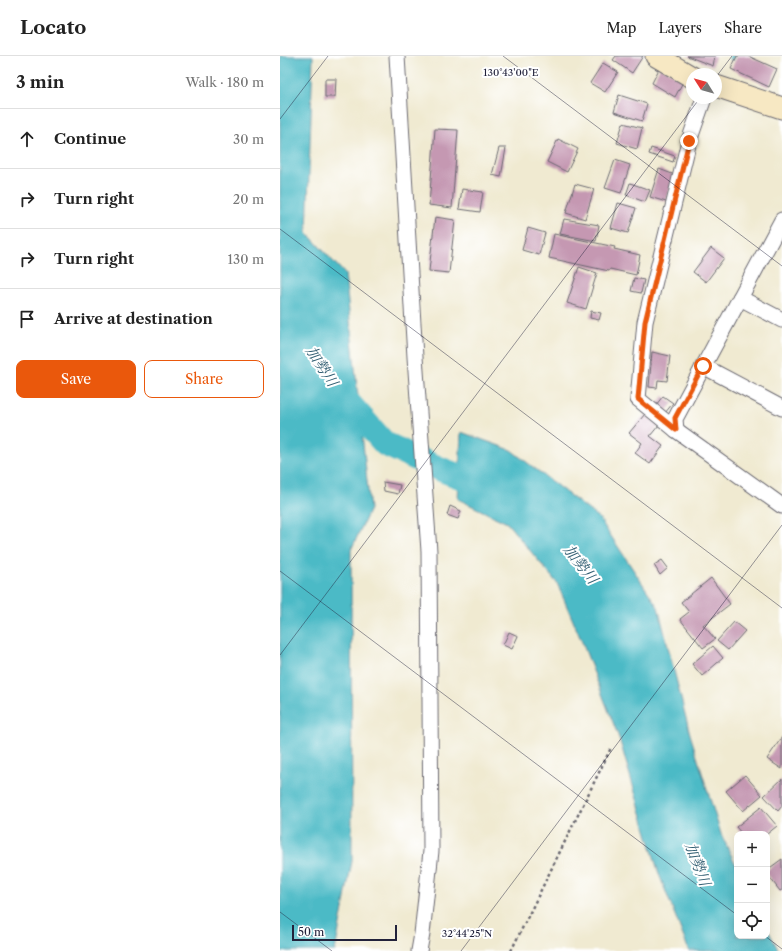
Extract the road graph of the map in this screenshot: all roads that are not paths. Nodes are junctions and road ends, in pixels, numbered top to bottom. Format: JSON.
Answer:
{"nodes":[{"id":1,"x":397,"y":56,"type":"edge"},
{"id":2,"x":656,"y":56,"type":"edge"},
{"id":3,"x":686,"y":73,"type":"edge"},
{"id":4,"x":722,"y":88,"type":"edge"},
{"id":5,"x":702,"y":104,"type":"edge"},
{"id":6,"x":782,"y":108,"type":"edge"},
{"id":7,"x":780,"y":229,"type":"edge"},
{"id":8,"x":740,"y":298,"type":"junction"},
{"id":9,"x":782,"y":320,"type":"edge"},
{"id":10,"x":703,"y":366,"type":"junction"},
{"id":11,"x":782,"y":408,"type":"edge"},
{"id":12,"x":676,"y":430,"type":"junction"},
{"id":13,"x":782,"y":506,"type":"edge"},
{"id":14,"x":419,"y":951,"type":"edge"}],
"edges":[{"from":1,"to":14,"type":"street"},
{"from":2,"to":3,"type":"main road"},
{"from":4,"to":6,"type":"main road"},
{"from":5,"to":12,"type":"street"},
{"from":7,"to":8,"type":"street"},
{"from":8,"to":9,"type":"street"},
{"from":8,"to":10,"type":"street"},
{"from":10,"to":11,"type":"street"},
{"from":10,"to":12,"type":"street"},
{"from":12,"to":13,"type":"street"}]}
